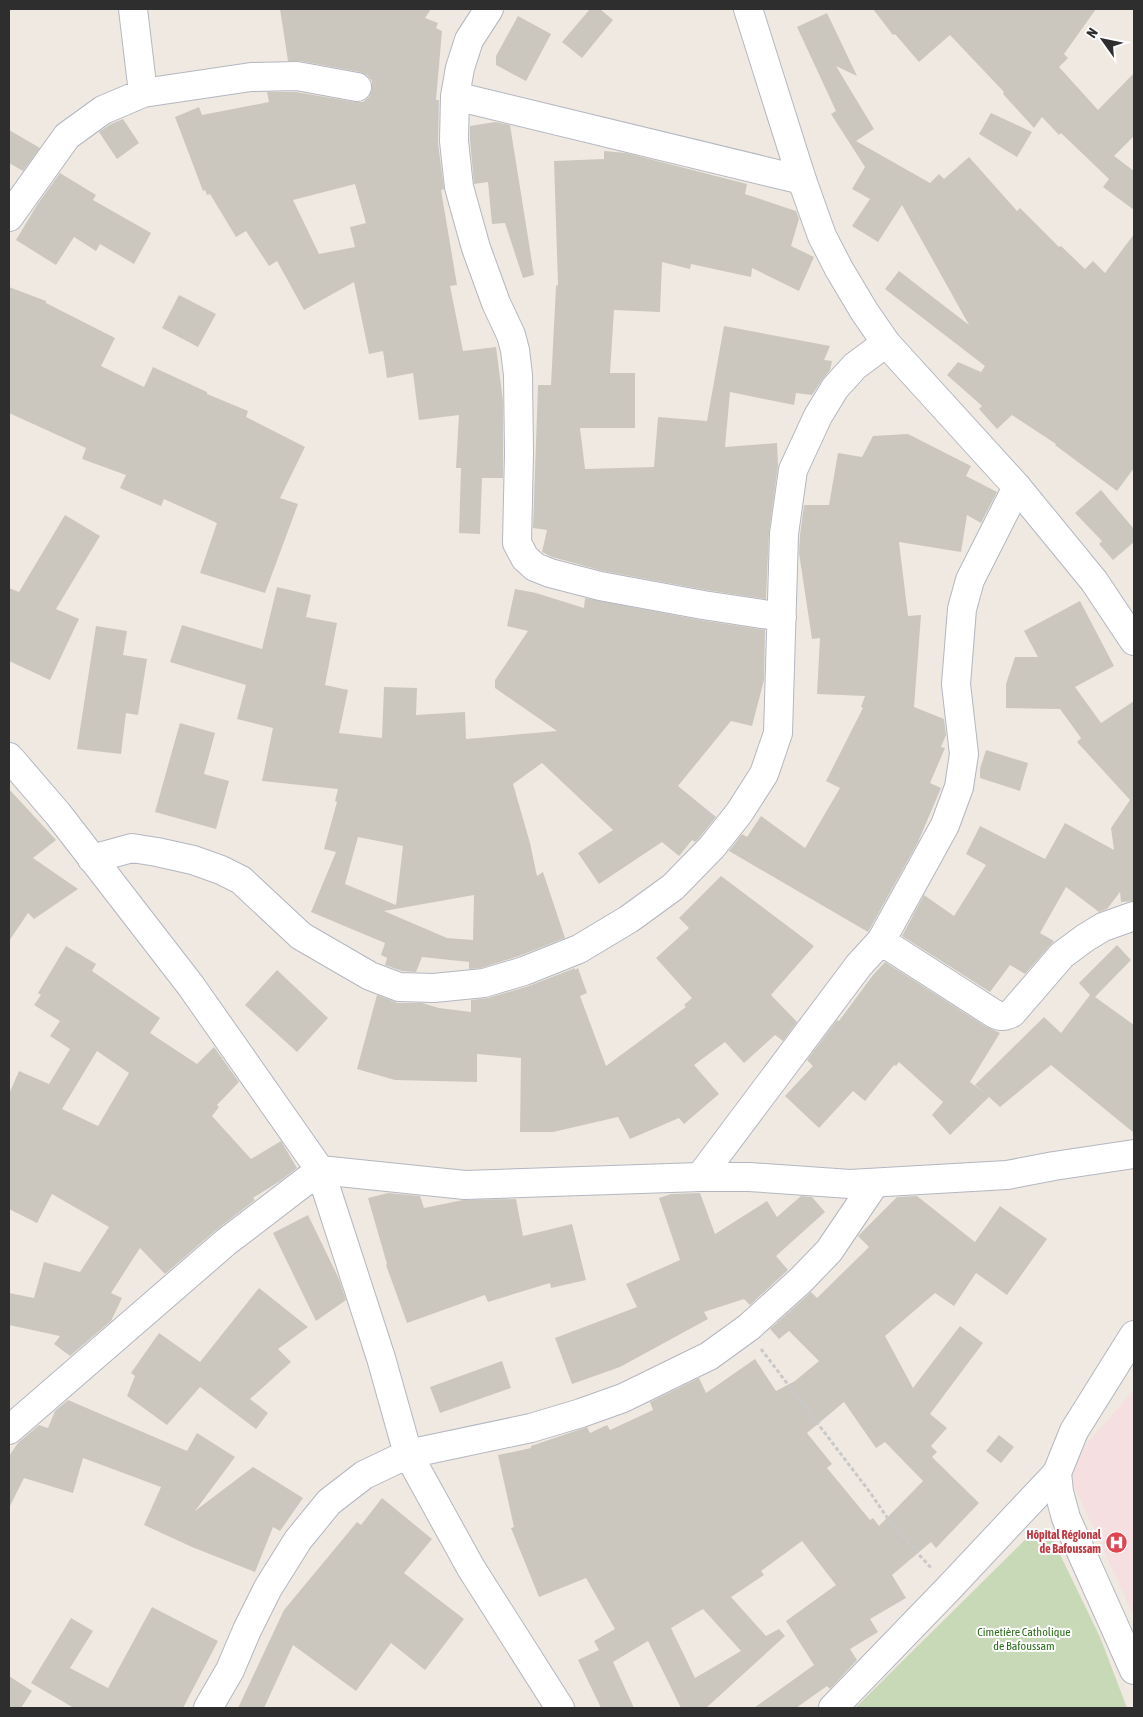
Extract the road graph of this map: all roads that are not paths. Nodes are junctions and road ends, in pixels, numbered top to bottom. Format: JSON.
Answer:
{"nodes":[{"id":1,"x":133,"y":9,"type":"edge"},
{"id":2,"x":490,"y":9,"type":"edge"},
{"id":3,"x":748,"y":9,"type":"edge"},
{"id":4,"x":357,"y":87,"type":"dead end"},
{"id":5,"x":143,"y":93,"type":"junction"},
{"id":6,"x":455,"y":96,"type":"junction"},
{"id":7,"x":802,"y":180,"type":"junction"},
{"id":8,"x":9,"y":217,"type":"edge"},
{"id":9,"x":886,"y":342,"type":"junction"},
{"id":10,"x":1017,"y":487,"type":"junction"},
{"id":11,"x":782,"y":617,"type":"junction"},
{"id":12,"x":1134,"y":641,"type":"edge"},
{"id":13,"x":9,"y":757,"type":"edge"},
{"id":14,"x":92,"y":859,"type":"junction"},
{"id":15,"x":1134,"y":916,"type":"edge"},
{"id":16,"x":880,"y":940,"type":"junction"},
{"id":17,"x":1134,"y":1154,"type":"edge"},
{"id":18,"x":320,"y":1170,"type":"junction"},
{"id":19,"x":700,"y":1176,"type":"junction"},
{"id":20,"x":875,"y":1183,"type":"junction"},
{"id":21,"x":1134,"y":1335,"type":"edge"},
{"id":22,"x":9,"y":1430,"type":"edge"},
{"id":23,"x":408,"y":1454,"type":"junction"},
{"id":24,"x":1057,"y":1473,"type":"junction"},
{"id":25,"x":1134,"y":1670,"type":"edge"},
{"id":26,"x":208,"y":1708,"type":"edge"},
{"id":27,"x":560,"y":1708,"type":"edge"},
{"id":28,"x":833,"y":1708,"type":"edge"}],
"edges":[{"from":1,"to":5,"type":"street"},
{"from":2,"to":6,"type":"street"},
{"from":3,"to":7,"type":"street"},
{"from":4,"to":5,"type":"street"},
{"from":5,"to":8,"type":"street"},
{"from":6,"to":7,"type":"street"},
{"from":6,"to":11,"type":"street"},
{"from":7,"to":9,"type":"street"},
{"from":9,"to":10,"type":"street"},
{"from":9,"to":11,"type":"street"},
{"from":10,"to":12,"type":"street"},
{"from":10,"to":16,"type":"street"},
{"from":11,"to":14,"type":"street"},
{"from":13,"to":14,"type":"street"},
{"from":14,"to":18,"type":"street"},
{"from":15,"to":16,"type":"street"},
{"from":16,"to":19,"type":"street"},
{"from":17,"to":20,"type":"street"},
{"from":18,"to":19,"type":"street"},
{"from":18,"to":22,"type":"street"},
{"from":18,"to":23,"type":"street"},
{"from":19,"to":20,"type":"street"},
{"from":20,"to":23,"type":"street"},
{"from":21,"to":24,"type":"street"},
{"from":23,"to":26,"type":"street"},
{"from":23,"to":27,"type":"street"},
{"from":24,"to":25,"type":"street"},
{"from":24,"to":28,"type":"street"}]}
